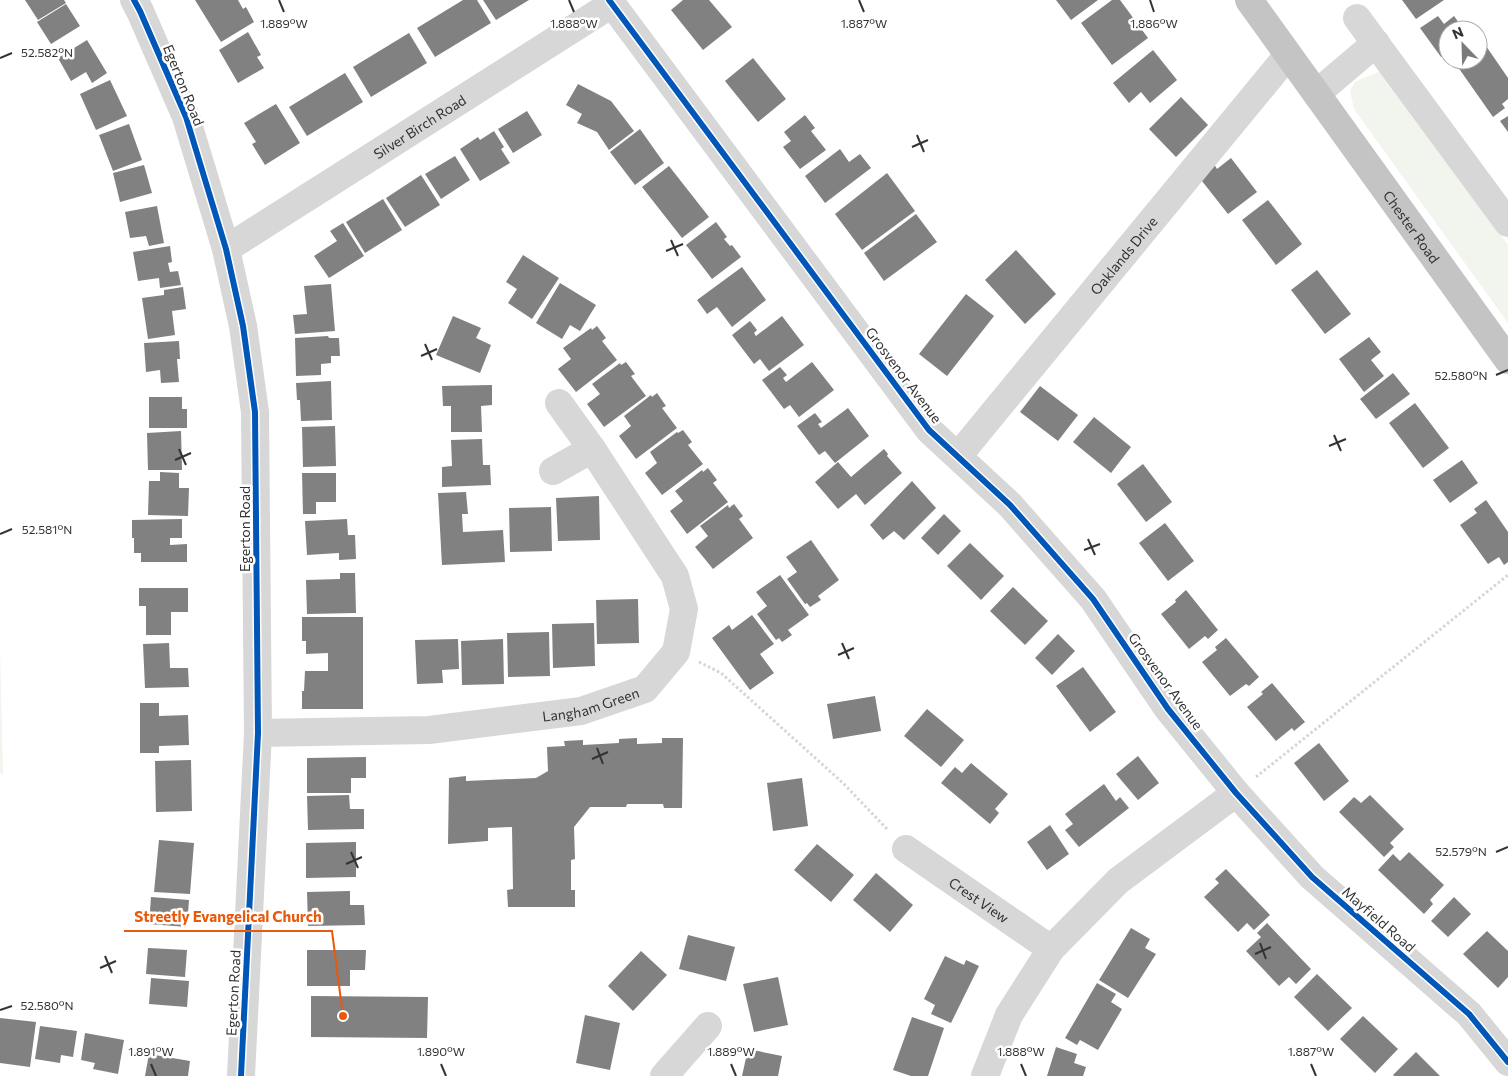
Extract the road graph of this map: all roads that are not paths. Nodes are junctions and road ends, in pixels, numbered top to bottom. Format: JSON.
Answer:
{"nodes":[{"id":1,"x":134,"y":0,"type":"edge"},
{"id":2,"x":1249,"y":0,"type":"edge"},
{"id":3,"x":611,"y":2,"type":"edge"},
{"id":4,"x":1357,"y":18,"type":"dead end"},
{"id":5,"x":1376,"y":43,"type":"junction"},
{"id":6,"x":1288,"y":55,"type":"junction"},
{"id":7,"x":1317,"y":93,"type":"junction"},
{"id":8,"x":1508,"y":223,"type":"edge"},
{"id":9,"x":226,"y":249,"type":"junction"},
{"id":10,"x":1508,"y":360,"type":"edge"},
{"id":11,"x":558,"y":403,"type":"dead end"},
{"id":12,"x":592,"y":449,"type":"junction"},
{"id":13,"x":958,"y":456,"type":"junction"},
{"id":14,"x":553,"y":472,"type":"dead end"},
{"id":15,"x":258,"y":733,"type":"junction"},
{"id":16,"x":1236,"y":793,"type":"junction"},
{"id":17,"x":906,"y":849,"type":"road end"},
{"id":18,"x":1051,"y":949,"type":"junction"},
{"id":19,"x":708,"y":1026,"type":"dead end"},
{"id":20,"x":1508,"y":1062,"type":"edge"},
{"id":21,"x":241,"y":1076,"type":"edge"},
{"id":22,"x":664,"y":1076,"type":"edge"},
{"id":23,"x":985,"y":1076,"type":"edge"}],
"edges":[{"from":1,"to":9,"type":"street","name":"Egerton Road"},
{"from":2,"to":6,"type":"highway","name":"Chester Road"},
{"from":3,"to":9,"type":"street","name":"Silver Birch Road"},
{"from":3,"to":13,"type":"street","name":"Grosvenor Avenue"},
{"from":4,"to":5,"type":"street"},
{"from":5,"to":7,"type":"street"},
{"from":5,"to":8,"type":"street"},
{"from":6,"to":7,"type":"highway","name":"Chester Road"},
{"from":6,"to":13,"type":"street","name":"Oaklands Drive"},
{"from":7,"to":10,"type":"highway","name":"Chester Road"},
{"from":9,"to":15,"type":"street","name":"Egerton Road"},
{"from":11,"to":12,"type":"street","name":"Langham Green"},
{"from":12,"to":14,"type":"street"},
{"from":12,"to":15,"type":"street","name":"Langham Green"},
{"from":13,"to":16,"type":"street","name":"Grosvenor Avenue"},
{"from":15,"to":21,"type":"street","name":"Egerton Road"},
{"from":16,"to":18,"type":"street"},
{"from":16,"to":20,"type":"street","name":"Mayfield Road"},
{"from":17,"to":18,"type":"street","name":"Crest View"},
{"from":18,"to":23,"type":"street"},
{"from":19,"to":22,"type":"street"}]}
